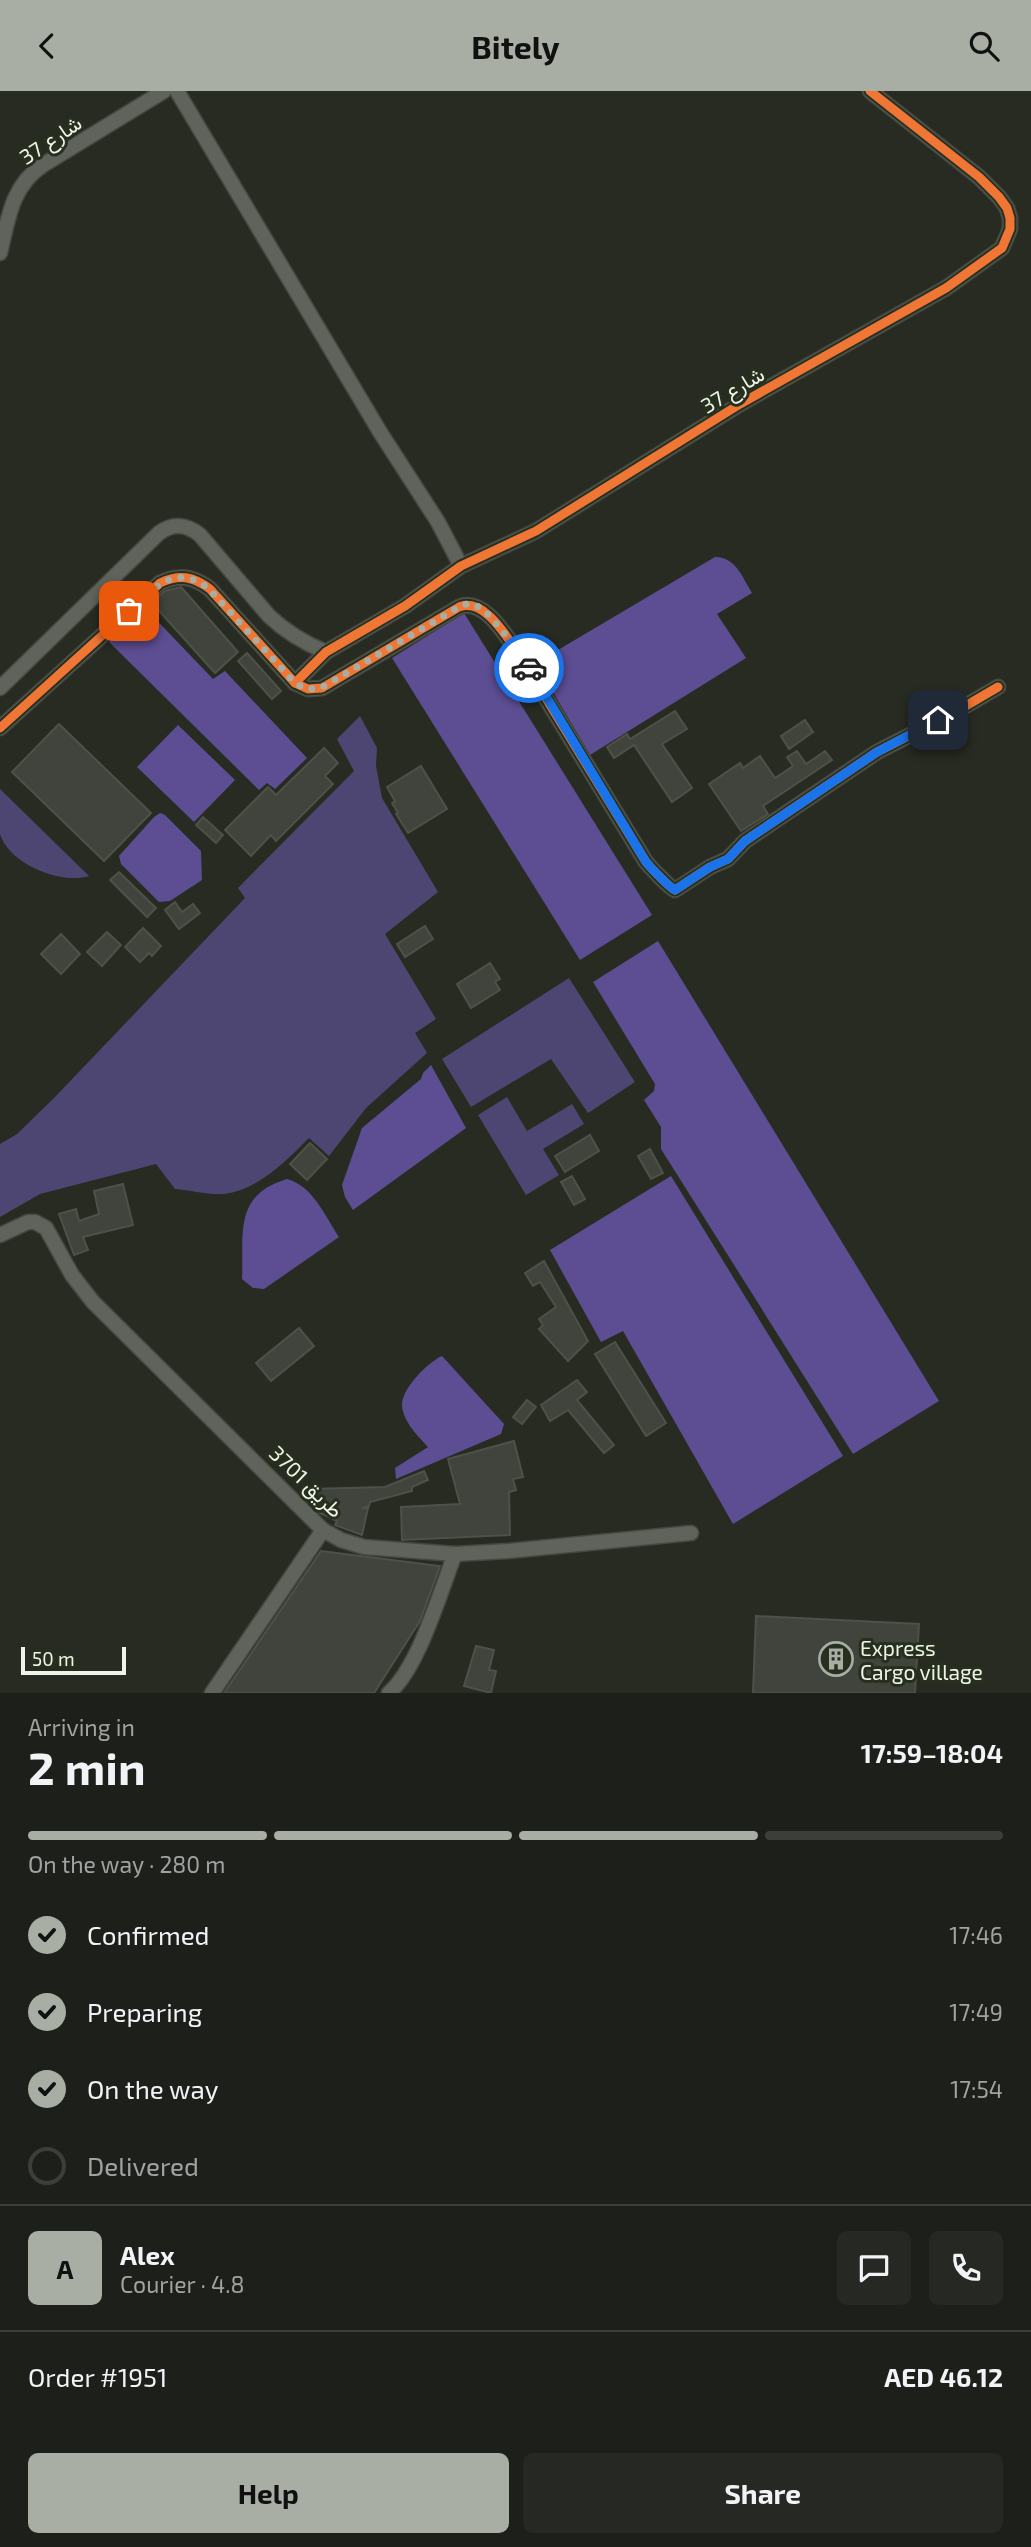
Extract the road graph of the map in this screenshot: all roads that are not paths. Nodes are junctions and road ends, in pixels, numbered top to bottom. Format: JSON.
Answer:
{"nodes":[{"id":1,"x":164,"y":91,"type":"edge"},
{"id":2,"x":177,"y":91,"type":"edge"},
{"id":3,"x":870,"y":91,"type":"edge"},
{"id":4,"x":0,"y":253,"type":"edge"},
{"id":5,"x":461,"y":566,"type":"junction"},
{"id":6,"x":326,"y":652,"type":"junction"},
{"id":7,"x":295,"y":683,"type":"junction"},
{"id":8,"x":998,"y":687,"type":"dead end"},
{"id":9,"x":0,"y":688,"type":"edge"},
{"id":10,"x":0,"y":728,"type":"edge"},
{"id":11,"x":0,"y":1234,"type":"edge"},
{"id":12,"x":323,"y":1530,"type":"junction"},
{"id":13,"x":691,"y":1533,"type":"dead end"},
{"id":14,"x":455,"y":1554,"type":"junction"},
{"id":15,"x":212,"y":1693,"type":"edge"},
{"id":16,"x":389,"y":1693,"type":"edge"}],
"edges":[{"from":1,"to":4,"type":"street","name":"شارع 37"},
{"from":2,"to":5,"type":"street"},
{"from":3,"to":5,"type":"street","name":"شارع 37"},
{"from":5,"to":6,"type":"street","name":"شارع 37"},
{"from":6,"to":7,"type":"street","name":"شارع 37"},
{"from":6,"to":9,"type":"street"},
{"from":7,"to":8,"type":"street"},
{"from":7,"to":10,"type":"street"},
{"from":11,"to":12,"type":"street","name":"طريق 3701"},
{"from":12,"to":14,"type":"street","name":"طريق 3701"},
{"from":12,"to":15,"type":"street"},
{"from":13,"to":14,"type":"street","name":"طريق 3701"},
{"from":14,"to":16,"type":"street"}]}
